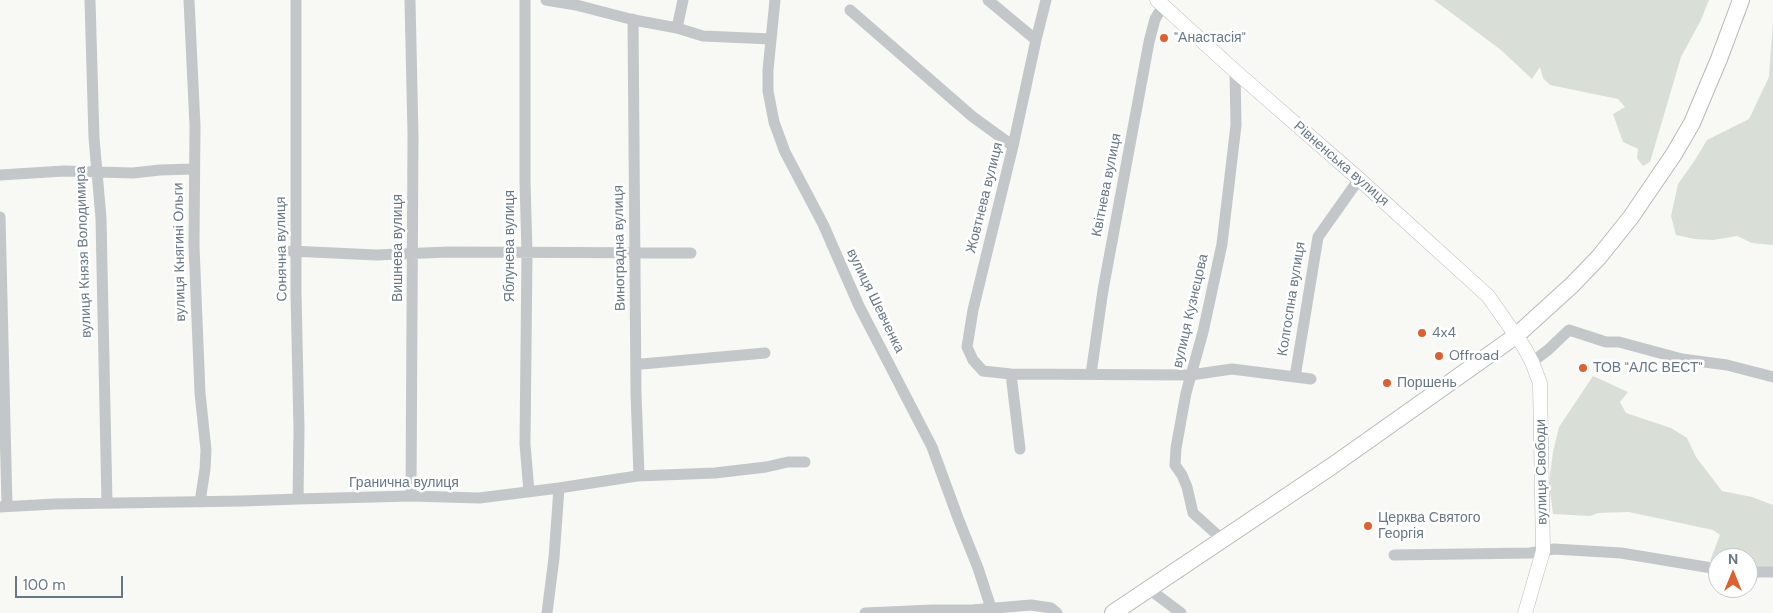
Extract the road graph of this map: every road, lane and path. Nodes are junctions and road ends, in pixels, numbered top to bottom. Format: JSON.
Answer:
{"nodes":[{"id":1,"x":90,"y":0,"type":"edge"},
{"id":2,"x":189,"y":0,"type":"edge"},
{"id":3,"x":296,"y":0,"type":"edge"},
{"id":4,"x":410,"y":0,"type":"edge"},
{"id":5,"x":525,"y":0,"type":"edge"},
{"id":6,"x":546,"y":0,"type":"edge"},
{"id":7,"x":683,"y":0,"type":"edge"},
{"id":8,"x":775,"y":0,"type":"edge"},
{"id":9,"x":988,"y":0,"type":"edge"},
{"id":10,"x":1046,"y":0,"type":"edge"},
{"id":11,"x":1741,"y":0,"type":"edge"},
{"id":12,"x":578,"y":2,"type":"edge"},
{"id":13,"x":1160,"y":3,"type":"edge"},
{"id":14,"x":850,"y":10,"type":"dead end"},
{"id":15,"x":633,"y":19,"type":"junction"},
{"id":16,"x":677,"y":28,"type":"junction"},
{"id":17,"x":771,"y":39,"type":"junction"},
{"id":18,"x":1036,"y":40,"type":"junction"},
{"id":19,"x":1235,"y":71,"type":"junction"},
{"id":20,"x":1013,"y":146,"type":"junction"},
{"id":21,"x":193,"y":169,"type":"junction"},
{"id":22,"x":96,"y":172,"type":"junction"},
{"id":23,"x":0,"y":175,"type":"edge"},
{"id":24,"x":1359,"y":179,"type":"junction"},
{"id":25,"x":0,"y":217,"type":"edge"},
{"id":26,"x":294,"y":252,"type":"junction"},
{"id":27,"x":413,"y":252,"type":"junction"},
{"id":28,"x":527,"y":253,"type":"junction"},
{"id":29,"x":635,"y":253,"type":"junction"},
{"id":30,"x":691,"y":253,"type":"dead end"},
{"id":31,"x":1517,"y":335,"type":"junction"},
{"id":32,"x":765,"y":353,"type":"dead end"},
{"id":33,"x":1532,"y":362,"type":"junction"},
{"id":34,"x":636,"y":363,"type":"junction"},
{"id":35,"x":1011,"y":374,"type":"junction"},
{"id":36,"x":1091,"y":374,"type":"junction"},
{"id":37,"x":1191,"y":375,"type":"junction"},
{"id":38,"x":1773,"y":377,"type":"edge"},
{"id":39,"x":1295,"y":378,"type":"junction"},
{"id":40,"x":1311,"y":378,"type":"dead end"},
{"id":41,"x":1020,"y":449,"type":"dead end"},
{"id":42,"x":805,"y":462,"type":"dead end"},
{"id":43,"x":639,"y":475,"type":"junction"},
{"id":44,"x":559,"y":488,"type":"junction"},
{"id":45,"x":529,"y":492,"type":"junction"},
{"id":46,"x":411,"y":496,"type":"junction"},
{"id":47,"x":298,"y":498,"type":"junction"},
{"id":48,"x":200,"y":502,"type":"junction"},
{"id":49,"x":107,"y":503,"type":"junction"},
{"id":50,"x":4,"y":506,"type":"edge"},
{"id":51,"x":1223,"y":540,"type":"junction"},
{"id":52,"x":1543,"y":551,"type":"junction"},
{"id":53,"x":1394,"y":555,"type":"dead end"},
{"id":54,"x":1708,"y":567,"type":"edge"},
{"id":55,"x":1758,"y":572,"type":"edge"},
{"id":56,"x":1773,"y":572,"type":"edge"},
{"id":57,"x":1149,"y":589,"type":"junction"},
{"id":58,"x":991,"y":608,"type":"junction"},
{"id":59,"x":547,"y":613,"type":"edge"},
{"id":60,"x":866,"y":613,"type":"edge"},
{"id":61,"x":1057,"y":613,"type":"edge"},
{"id":62,"x":1114,"y":613,"type":"edge"},
{"id":63,"x":1181,"y":613,"type":"edge"},
{"id":64,"x":1525,"y":613,"type":"edge"}],
"edges":[{"from":1,"to":22,"type":"street","name":"вулиця Князя Володимира"},
{"from":2,"to":21,"type":"street","name":"вулиця Княгині Ольги"},
{"from":3,"to":26,"type":"street","name":"Сонячна вулиця"},
{"from":4,"to":27,"type":"street","name":"Вишнева вулиця"},
{"from":5,"to":28,"type":"street","name":"Яблунева вулиця"},
{"from":6,"to":12,"type":"street"},
{"from":7,"to":16,"type":"street"},
{"from":8,"to":17,"type":"street","name":"вулиця Шевченка"},
{"from":9,"to":18,"type":"street"},
{"from":10,"to":18,"type":"street","name":"Жовтнева вулиця"},
{"from":11,"to":31,"type":"highway"},
{"from":12,"to":15,"type":"street"},
{"from":13,"to":19,"type":"main road","name":"Рівненська вулиця"},
{"from":13,"to":36,"type":"street","name":"Квітнева вулиця"},
{"from":14,"to":20,"type":"street"},
{"from":15,"to":16,"type":"street"},
{"from":15,"to":29,"type":"street","name":"Виноградна вулиця"},
{"from":16,"to":17,"type":"street"},
{"from":17,"to":58,"type":"street","name":"вулиця Шевченка"},
{"from":18,"to":20,"type":"street","name":"Жовтнева вулиця"},
{"from":19,"to":24,"type":"main road","name":"Рівненська вулиця"},
{"from":19,"to":37,"type":"street","name":"вулиця Кузнєцова"},
{"from":20,"to":35,"type":"street","name":"Жовтнева вулиця"},
{"from":21,"to":22,"type":"street"},
{"from":21,"to":48,"type":"street","name":"вулиця Княгині Ольги"},
{"from":22,"to":23,"type":"street"},
{"from":22,"to":49,"type":"street","name":"вулиця Князя Володимира"},
{"from":24,"to":31,"type":"main road","name":"Рівненська вулиця"},
{"from":24,"to":39,"type":"street","name":"Колгоспна вулиця"},
{"from":25,"to":50,"type":"street"},
{"from":26,"to":27,"type":"street"},
{"from":26,"to":47,"type":"street","name":"Сонячна вулиця"},
{"from":27,"to":28,"type":"street"},
{"from":27,"to":46,"type":"street","name":"Вишнева вулиця"},
{"from":28,"to":29,"type":"street"},
{"from":28,"to":45,"type":"street","name":"Яблунева вулиця"},
{"from":29,"to":30,"type":"street"},
{"from":29,"to":34,"type":"street","name":"Виноградна вулиця"},
{"from":31,"to":33,"type":"main road","name":"вулиця Свободи"},
{"from":31,"to":51,"type":"highway"},
{"from":32,"to":34,"type":"street"},
{"from":33,"to":38,"type":"street"},
{"from":33,"to":52,"type":"main road","name":"вулиця Свободи"},
{"from":34,"to":43,"type":"street","name":"Виноградна вулиця"},
{"from":35,"to":36,"type":"street","name":"Жовтнева вулиця"},
{"from":35,"to":41,"type":"street"},
{"from":36,"to":37,"type":"street","name":"Жовтнева вулиця"},
{"from":37,"to":39,"type":"street","name":"Жовтнева вулиця"},
{"from":37,"to":51,"type":"street","name":"вулиця Кузнєцова"},
{"from":39,"to":40,"type":"street","name":"Жовтнева вулиця"},
{"from":42,"to":43,"type":"street","name":"Гранична вулиця"},
{"from":43,"to":44,"type":"street","name":"Гранична вулиця"},
{"from":44,"to":45,"type":"street","name":"Гранична вулиця"},
{"from":44,"to":59,"type":"street"},
{"from":45,"to":46,"type":"street","name":"Гранична вулиця"},
{"from":46,"to":47,"type":"street","name":"Гранична вулиця"},
{"from":47,"to":48,"type":"street","name":"Гранична вулиця"},
{"from":48,"to":49,"type":"street","name":"Гранична вулиця"},
{"from":49,"to":50,"type":"street","name":"Гранична вулиця"},
{"from":51,"to":57,"type":"highway"},
{"from":52,"to":53,"type":"street"},
{"from":52,"to":54,"type":"street"},
{"from":52,"to":64,"type":"main road","name":"вулиця Свободи"},
{"from":55,"to":56,"type":"street"},
{"from":57,"to":62,"type":"highway"},
{"from":57,"to":63,"type":"street"},
{"from":58,"to":60,"type":"street"},
{"from":58,"to":61,"type":"street"}]}
